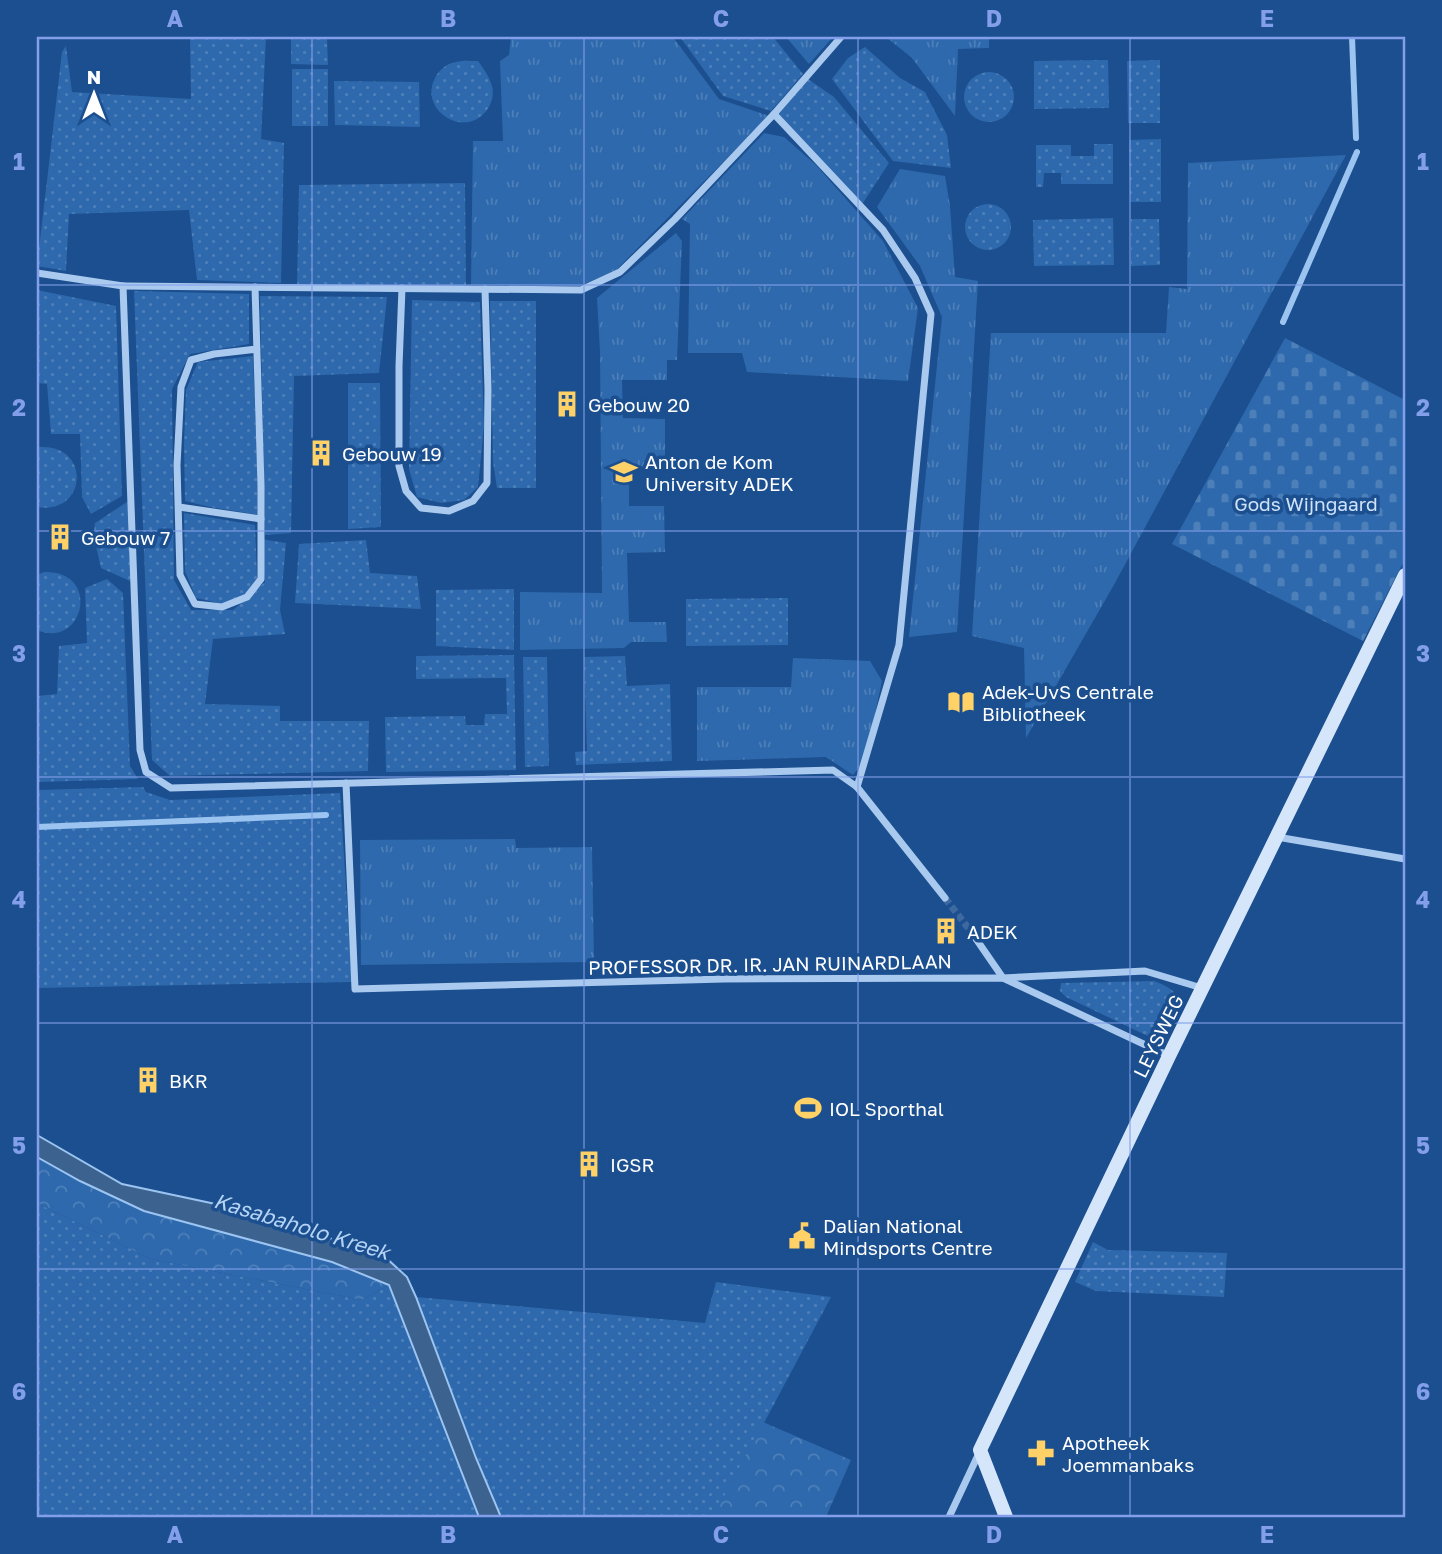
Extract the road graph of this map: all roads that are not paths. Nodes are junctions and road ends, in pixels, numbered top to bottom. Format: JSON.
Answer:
{"nodes":[{"id":1,"x":841,"y":37,"type":"edge"},
{"id":2,"x":774,"y":114,"type":"junction"},
{"id":3,"x":37,"y":273,"type":"edge"},
{"id":4,"x":123,"y":286,"type":"junction"},
{"id":5,"x":255,"y":287,"type":"junction"},
{"id":6,"x":402,"y":288,"type":"junction"},
{"id":7,"x":485,"y":289,"type":"junction"},
{"id":8,"x":257,"y":349,"type":"junction"},
{"id":9,"x":179,"y":508,"type":"junction"},
{"id":10,"x":261,"y":519,"type":"junction"},
{"id":11,"x":1405,"y":575,"type":"edge"},
{"id":12,"x":346,"y":783,"type":"junction"},
{"id":13,"x":857,"y":787,"type":"junction"},
{"id":14,"x":1277,"y":837,"type":"junction"},
{"id":15,"x":1405,"y":859,"type":"edge"},
{"id":16,"x":945,"y":898,"type":"tunnel mouth"},
{"id":17,"x":971,"y":933,"type":"tunnel mouth"},
{"id":18,"x":1003,"y":978,"type":"junction"},
{"id":19,"x":1203,"y":988,"type":"junction"},
{"id":20,"x":1169,"y":1056,"type":"junction"},
{"id":21,"x":980,"y":1450,"type":"junction"},
{"id":22,"x":949,"y":1517,"type":"edge"},
{"id":23,"x":1006,"y":1517,"type":"edge"}],
"edges":[{"from":1,"to":2,"type":"street"},
{"from":2,"to":7,"type":"street"},
{"from":2,"to":13,"type":"street"},
{"from":3,"to":4,"type":"street"},
{"from":4,"to":5,"type":"street"},
{"from":4,"to":12,"type":"street"},
{"from":5,"to":6,"type":"street"},
{"from":5,"to":8,"type":"street"},
{"from":6,"to":7,"type":"street"},
{"from":6,"to":7,"type":"street"},
{"from":8,"to":9,"type":"street"},
{"from":8,"to":10,"type":"street"},
{"from":9,"to":10,"type":"street"},
{"from":9,"to":10,"type":"street"},
{"from":11,"to":14,"type":"street","name":"LEYSWEG"},
{"from":12,"to":13,"type":"street"},
{"from":12,"to":18,"type":"street","name":"PROFESSOR DR. IR. JAN RUINARDLAAN"},
{"from":13,"to":16,"type":"street"},
{"from":14,"to":15,"type":"street"},
{"from":14,"to":19,"type":"street","name":"LEYSWEG"},
{"from":17,"to":18,"type":"street"},
{"from":18,"to":19,"type":"street"},
{"from":18,"to":20,"type":"street","name":"PROFESSOR DR. IR. JAN RUINARDLAAN"},
{"from":19,"to":20,"type":"street","name":"LEYSWEG"},
{"from":20,"to":21,"type":"street","name":"LEYSWEG"},
{"from":21,"to":22,"type":"street"},
{"from":21,"to":23,"type":"street"}]}
